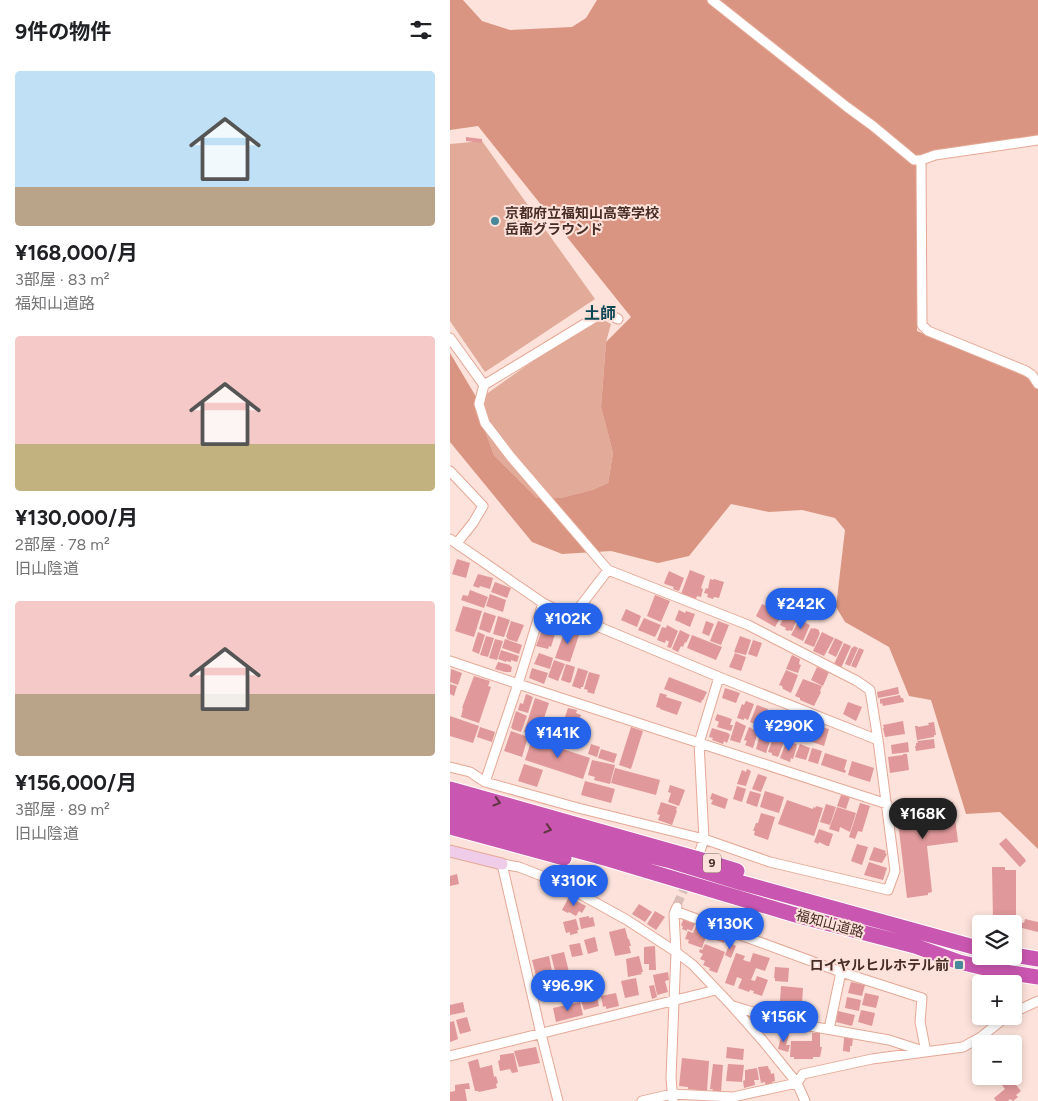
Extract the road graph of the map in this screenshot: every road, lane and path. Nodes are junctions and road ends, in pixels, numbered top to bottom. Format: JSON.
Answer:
{"nodes":[{"id":1,"x":712,"y":0,"type":"edge"},
{"id":2,"x":1038,"y":140,"type":"edge"},
{"id":3,"x":921,"y":160,"type":"junction"},
{"id":4,"x":618,"y":319,"type":"dead end"},
{"id":5,"x":450,"y":338,"type":"edge"},
{"id":6,"x":1038,"y":384,"type":"edge"},
{"id":7,"x":484,"y":385,"type":"junction"},
{"id":8,"x":450,"y":471,"type":"edge"},
{"id":9,"x":453,"y":541,"type":"edge"},
{"id":10,"x":608,"y":570,"type":"junction"},
{"id":11,"x":543,"y":603,"type":"junction"},
{"id":12,"x":572,"y":617,"type":"junction"},
{"id":13,"x":450,"y":660,"type":"edge"},
{"id":14,"x":719,"y":677,"type":"junction"},
{"id":15,"x":518,"y":684,"type":"junction"},
{"id":16,"x":878,"y":740,"type":"junction"},
{"id":17,"x":699,"y":743,"type":"junction"},
{"id":18,"x":450,"y":767,"type":"edge"},
{"id":19,"x":485,"y":782,"type":"junction"},
{"id":20,"x":450,"y":789,"type":"edge"},
{"id":21,"x":450,"y":802,"type":"edge"},
{"id":22,"x":887,"y":804,"type":"junction"},
{"id":23,"x":450,"y":816,"type":"edge"},
{"id":24,"x":450,"y":828,"type":"edge"},
{"id":25,"x":704,"y":839,"type":"junction"},
{"id":26,"x":700,"y":850,"type":"dead end"},
{"id":27,"x":450,"y":851,"type":"edge"},
{"id":28,"x":609,"y":852,"type":"junction"},
{"id":29,"x":502,"y":864,"type":"junction"},
{"id":30,"x":972,"y":947,"type":"edge"},
{"id":31,"x":972,"y":947,"type":"edge"},
{"id":32,"x":676,"y":952,"type":"junction"},
{"id":33,"x":1022,"y":956,"type":"edge"},
{"id":34,"x":1038,"y":959,"type":"edge"},
{"id":35,"x":959,"y":962,"type":"junction"},
{"id":36,"x":841,"y":972,"type":"junction"},
{"id":37,"x":1038,"y":977,"type":"edge"},
{"id":38,"x":716,"y":990,"type":"junction"},
{"id":39,"x":674,"y":1000,"type":"junction"},
{"id":40,"x":1038,"y":1001,"type":"edge"},
{"id":41,"x":732,"y":1006,"type":"junction"},
{"id":42,"x":1022,"y":1008,"type":"edge"},
{"id":43,"x":996,"y":1025,"type":"edge"},
{"id":44,"x":829,"y":1029,"type":"junction"},
{"id":45,"x":541,"y":1034,"type":"junction"},
{"id":46,"x":926,"y":1052,"type":"junction"},
{"id":47,"x":450,"y":1056,"type":"edge"},
{"id":48,"x":797,"y":1083,"type":"junction"},
{"id":49,"x":672,"y":1097,"type":"edge"},
{"id":50,"x":734,"y":1099,"type":"edge"},
{"id":51,"x":558,"y":1101,"type":"edge"},
{"id":52,"x":642,"y":1101,"type":"edge"},
{"id":53,"x":803,"y":1101,"type":"edge"}],
"edges":[{"from":1,"to":3,"type":"street"},
{"from":2,"to":3,"type":"street"},
{"from":3,"to":6,"type":"street"},
{"from":4,"to":7,"type":"street"},
{"from":5,"to":7,"type":"street"},
{"from":7,"to":10,"type":"street"},
{"from":8,"to":9,"type":"street"},
{"from":9,"to":11,"type":"street"},
{"from":10,"to":12,"type":"street"},
{"from":10,"to":16,"type":"street"},
{"from":11,"to":12,"type":"street"},
{"from":11,"to":15,"type":"street"},
{"from":12,"to":14,"type":"street"},
{"from":13,"to":15,"type":"street"},
{"from":14,"to":16,"type":"street"},
{"from":14,"to":17,"type":"street"},
{"from":15,"to":17,"type":"street"},
{"from":15,"to":19,"type":"street"},
{"from":16,"to":22,"type":"street"},
{"from":17,"to":22,"type":"street"},
{"from":17,"to":25,"type":"street"},
{"from":18,"to":19,"type":"street"},
{"from":19,"to":25,"type":"street"},
{"from":20,"to":30,"type":"highway","number":"9","one_way":true},
{"from":21,"to":28,"type":"highway","name":"福知山道路","number":"9","one_way":true},
{"from":22,"to":25,"type":"street"},
{"from":23,"to":28,"type":"highway","name":"福知山道路","number":"9"},
{"from":24,"to":35,"type":"highway","number":"9"},
{"from":25,"to":26,"type":"street"},
{"from":27,"to":29,"type":"street"},
{"from":28,"to":31,"type":"highway","name":"福知山道路","number":"9"},
{"from":28,"to":35,"type":"highway","name":"福知山道路","number":"9"},
{"from":29,"to":32,"type":"street"},
{"from":29,"to":45,"type":"street"},
{"from":32,"to":36,"type":"street"},
{"from":32,"to":38,"type":"street"},
{"from":32,"to":39,"type":"street"},
{"from":33,"to":34,"type":"highway"},
{"from":35,"to":37,"type":"highway","name":"福知山道路","number":"9"},
{"from":36,"to":44,"type":"street"},
{"from":36,"to":46,"type":"street"},
{"from":38,"to":39,"type":"street"},
{"from":38,"to":41,"type":"street"},
{"from":39,"to":45,"type":"street"},
{"from":39,"to":49,"type":"street"},
{"from":40,"to":42,"type":"street"},
{"from":41,"to":44,"type":"street"},
{"from":41,"to":48,"type":"street"},
{"from":43,"to":46,"type":"street"},
{"from":44,"to":46,"type":"street"},
{"from":45,"to":47,"type":"street"},
{"from":45,"to":51,"type":"street"},
{"from":46,"to":48,"type":"street"},
{"from":48,"to":50,"type":"street"},
{"from":48,"to":53,"type":"street"},
{"from":49,"to":50,"type":"street"},
{"from":49,"to":52,"type":"street"}]}
